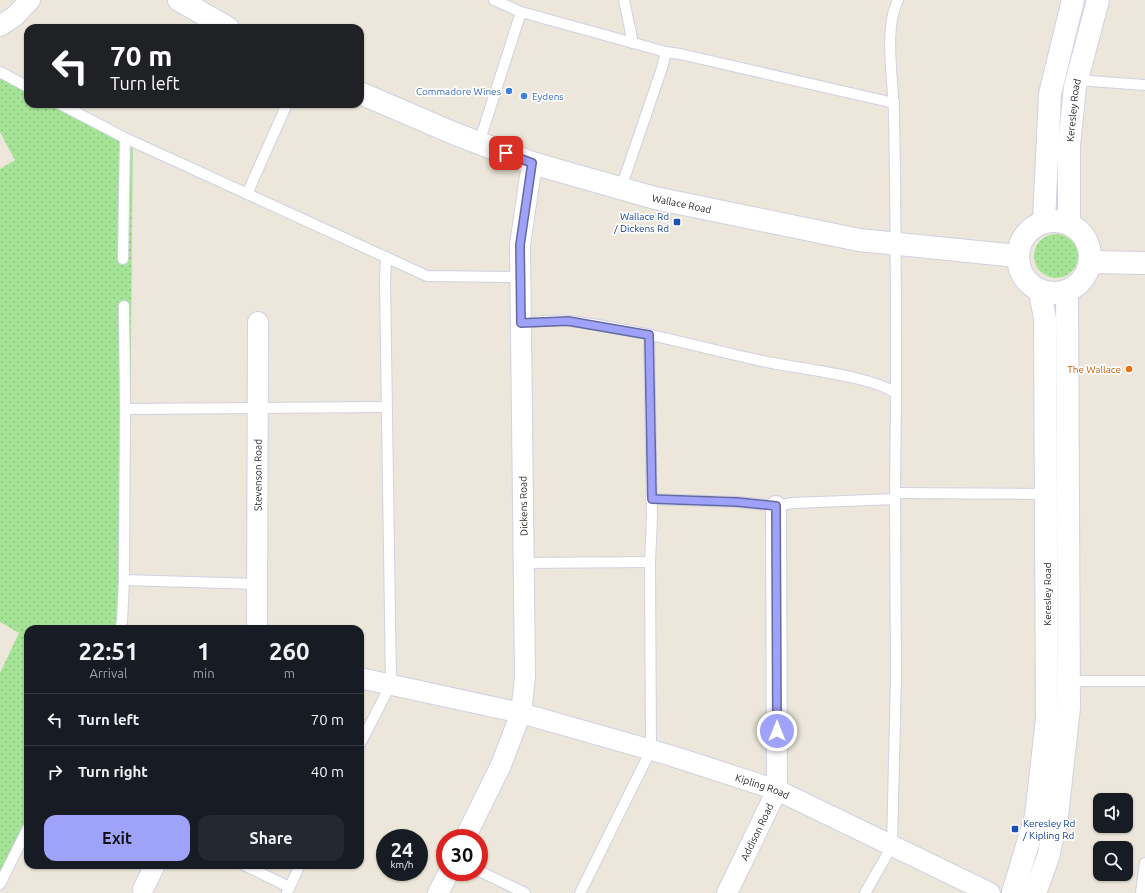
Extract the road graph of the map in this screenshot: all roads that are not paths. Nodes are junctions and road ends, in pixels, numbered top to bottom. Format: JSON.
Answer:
{"nodes":[{"id":1,"x":30,"y":0,"type":"edge"},
{"id":2,"x":179,"y":0,"type":"edge"},
{"id":3,"x":494,"y":0,"type":"edge"},
{"id":4,"x":624,"y":0,"type":"edge"},
{"id":5,"x":898,"y":0,"type":"edge"},
{"id":6,"x":1073,"y":0,"type":"edge"},
{"id":7,"x":1098,"y":0,"type":"edge"},
{"id":8,"x":521,"y":12,"type":"junction"},
{"id":9,"x":221,"y":24,"type":"edge"},
{"id":10,"x":0,"y":26,"type":"edge"},
{"id":11,"x":633,"y":42,"type":"junction"},
{"id":12,"x":666,"y":52,"type":"junction"},
{"id":13,"x":0,"y":72,"type":"edge"},
{"id":14,"x":1077,"y":80,"type":"junction"},
{"id":15,"x":24,"y":85,"type":"edge"},
{"id":16,"x":1145,"y":85,"type":"edge"},
{"id":17,"x":364,"y":95,"type":"edge"},
{"id":18,"x":894,"y":103,"type":"junction"},
{"id":19,"x":68,"y":108,"type":"edge"},
{"id":20,"x":285,"y":108,"type":"edge"},
{"id":21,"x":125,"y":138,"type":"junction"},
{"id":22,"x":479,"y":143,"type":"junction"},
{"id":23,"x":532,"y":163,"type":"junction"},
{"id":24,"x":621,"y":188,"type":"junction"},
{"id":25,"x":247,"y":194,"type":"junction"},
{"id":26,"x":1044,"y":221,"type":"junction"},
{"id":27,"x":1069,"y":223,"type":"junction"},
{"id":28,"x":896,"y":242,"type":"junction"},
{"id":29,"x":1017,"y":256,"type":"junction"},
{"id":30,"x":386,"y":257,"type":"junction"},
{"id":31,"x":123,"y":258,"type":"dead end"},
{"id":32,"x":1090,"y":262,"type":"junction"},
{"id":33,"x":1145,"y":263,"type":"edge"},
{"id":34,"x":521,"y":277,"type":"junction"},
{"id":35,"x":1040,"y":291,"type":"junction"},
{"id":36,"x":1067,"y":291,"type":"junction"},
{"id":37,"x":124,"y":306,"type":"dead end"},
{"id":38,"x":258,"y":322,"type":"dead end"},
{"id":39,"x":521,"y":323,"type":"junction"},
{"id":40,"x":649,"y":335,"type":"junction"},
{"id":41,"x":896,"y":394,"type":"junction"},
{"id":42,"x":386,"y":407,"type":"junction"},
{"id":43,"x":257,"y":408,"type":"junction"},
{"id":44,"x":125,"y":409,"type":"junction"},
{"id":45,"x":1046,"y":494,"type":"junction"},
{"id":46,"x":895,"y":496,"type":"junction"},
{"id":47,"x":652,"y":499,"type":"junction"},
{"id":48,"x":776,"y":506,"type":"junction"},
{"id":49,"x":650,"y":562,"type":"junction"},
{"id":50,"x":524,"y":563,"type":"junction"},
{"id":51,"x":124,"y":580,"type":"junction"},
{"id":52,"x":257,"y":584,"type":"junction"},
{"id":53,"x":121,"y":625,"type":"edge"},
{"id":54,"x":257,"y":625,"type":"edge"},
{"id":55,"x":364,"y":679,"type":"edge"},
{"id":56,"x":1068,"y":681,"type":"junction"},
{"id":57,"x":1145,"y":681,"type":"edge"},
{"id":58,"x":390,"y":684,"type":"junction"},
{"id":59,"x":521,"y":713,"type":"junction"},
{"id":60,"x":364,"y":736,"type":"edge"},
{"id":61,"x":651,"y":750,"type":"junction"},
{"id":62,"x":778,"y":790,"type":"junction"},
{"id":63,"x":469,"y":829,"type":"edge"},
{"id":64,"x":24,"y":836,"type":"edge"},
{"id":65,"x":892,"y":846,"type":"junction"},
{"id":66,"x":1145,"y":863,"type":"edge"},
{"id":67,"x":153,"y":869,"type":"edge"},
{"id":68,"x":251,"y":869,"type":"edge"},
{"id":69,"x":298,"y":869,"type":"edge"},
{"id":70,"x":488,"y":875,"type":"edge"},
{"id":71,"x":444,"y":881,"type":"edge"},
{"id":72,"x":0,"y":884,"type":"edge"},
{"id":73,"x":288,"y":890,"type":"edge"},
{"id":74,"x":142,"y":891,"type":"edge"},
{"id":75,"x":438,"y":893,"type":"edge"},
{"id":76,"x":525,"y":893,"type":"edge"},
{"id":77,"x":580,"y":893,"type":"edge"},
{"id":78,"x":727,"y":893,"type":"edge"},
{"id":79,"x":865,"y":893,"type":"edge"},
{"id":80,"x":990,"y":893,"type":"edge"},
{"id":81,"x":1013,"y":893,"type":"edge"},
{"id":82,"x":1035,"y":893,"type":"edge"},
{"id":83,"x":1141,"y":893,"type":"edge"}],
"edges":[{"from":1,"to":10,"type":"street"},
{"from":2,"to":9,"type":"main road"},
{"from":3,"to":8,"type":"lane"},
{"from":4,"to":11,"type":"lane"},
{"from":5,"to":18,"type":"lane"},
{"from":6,"to":26,"type":"main road"},
{"from":7,"to":14,"type":"main road","name":"Keresley Road"},
{"from":8,"to":11,"type":"lane"},
{"from":8,"to":22,"type":"lane"},
{"from":11,"to":12,"type":"lane"},
{"from":12,"to":18,"type":"lane"},
{"from":12,"to":24,"type":"lane"},
{"from":13,"to":15,"type":"lane"},
{"from":14,"to":16,"type":"lane"},
{"from":14,"to":27,"type":"main road","name":"Keresley Road"},
{"from":17,"to":22,"type":"main road","name":"Wallace Road"},
{"from":18,"to":28,"type":"lane"},
{"from":19,"to":21,"type":"lane"},
{"from":20,"to":25,"type":"lane"},
{"from":21,"to":25,"type":"lane"},
{"from":21,"to":31,"type":"lane"},
{"from":22,"to":23,"type":"main road","name":"Wallace Road"},
{"from":23,"to":24,"type":"main road","name":"Wallace Road"},
{"from":23,"to":34,"type":"street","name":"Dickens Road"},
{"from":24,"to":28,"type":"main road","name":"Wallace Road"},
{"from":25,"to":30,"type":"lane"},
{"from":26,"to":27,"type":"main road"},
{"from":26,"to":29,"type":"main road"},
{"from":27,"to":32,"type":"main road"},
{"from":28,"to":29,"type":"main road","name":"Wallace Road"},
{"from":28,"to":41,"type":"lane"},
{"from":29,"to":35,"type":"main road"},
{"from":30,"to":34,"type":"lane"},
{"from":30,"to":42,"type":"lane"},
{"from":32,"to":33,"type":"main road"},
{"from":32,"to":36,"type":"main road"},
{"from":34,"to":39,"type":"street","name":"Dickens Road"},
{"from":35,"to":36,"type":"main road"},
{"from":35,"to":45,"type":"main road","name":"Keresley Road"},
{"from":36,"to":56,"type":"main road","name":"Keresley Road"},
{"from":37,"to":44,"type":"lane"},
{"from":38,"to":43,"type":"street","name":"Stevenson Road"},
{"from":39,"to":40,"type":"lane"},
{"from":39,"to":50,"type":"street","name":"Dickens Road"},
{"from":40,"to":41,"type":"lane"},
{"from":40,"to":47,"type":"lane"},
{"from":41,"to":46,"type":"lane"},
{"from":42,"to":43,"type":"lane"},
{"from":42,"to":58,"type":"lane"},
{"from":43,"to":44,"type":"lane"},
{"from":43,"to":52,"type":"street","name":"Stevenson Road"},
{"from":44,"to":51,"type":"lane"},
{"from":45,"to":46,"type":"lane"},
{"from":45,"to":81,"type":"main road","name":"Keresley Road"},
{"from":46,"to":48,"type":"lane"},
{"from":46,"to":65,"type":"lane"},
{"from":47,"to":48,"type":"lane"},
{"from":47,"to":49,"type":"lane"},
{"from":48,"to":62,"type":"street","name":"Addison Road"},
{"from":49,"to":50,"type":"lane"},
{"from":49,"to":61,"type":"lane"},
{"from":50,"to":59,"type":"street","name":"Dickens Road"},
{"from":51,"to":52,"type":"lane"},
{"from":51,"to":53,"type":"lane"},
{"from":52,"to":54,"type":"street","name":"Stevenson Road"},
{"from":55,"to":58,"type":"street"},
{"from":56,"to":57,"type":"lane"},
{"from":56,"to":82,"type":"main road","name":"Keresley Road"},
{"from":58,"to":59,"type":"street"},
{"from":58,"to":60,"type":"lane"},
{"from":59,"to":61,"type":"street","name":"Kipling Road"},
{"from":59,"to":63,"type":"street","name":"Dickens Road"},
{"from":61,"to":62,"type":"street","name":"Kipling Road"},
{"from":61,"to":77,"type":"lane"},
{"from":62,"to":65,"type":"street","name":"Kipling Road"},
{"from":62,"to":78,"type":"street","name":"Addison Road"},
{"from":64,"to":72,"type":"lane"},
{"from":65,"to":79,"type":"lane"},
{"from":65,"to":80,"type":"street","name":"Kipling Road"},
{"from":66,"to":83,"type":"lane"},
{"from":67,"to":74,"type":"street"},
{"from":68,"to":73,"type":"lane"},
{"from":69,"to":73,"type":"lane"},
{"from":70,"to":76,"type":"lane"},
{"from":71,"to":75,"type":"street"}]}
